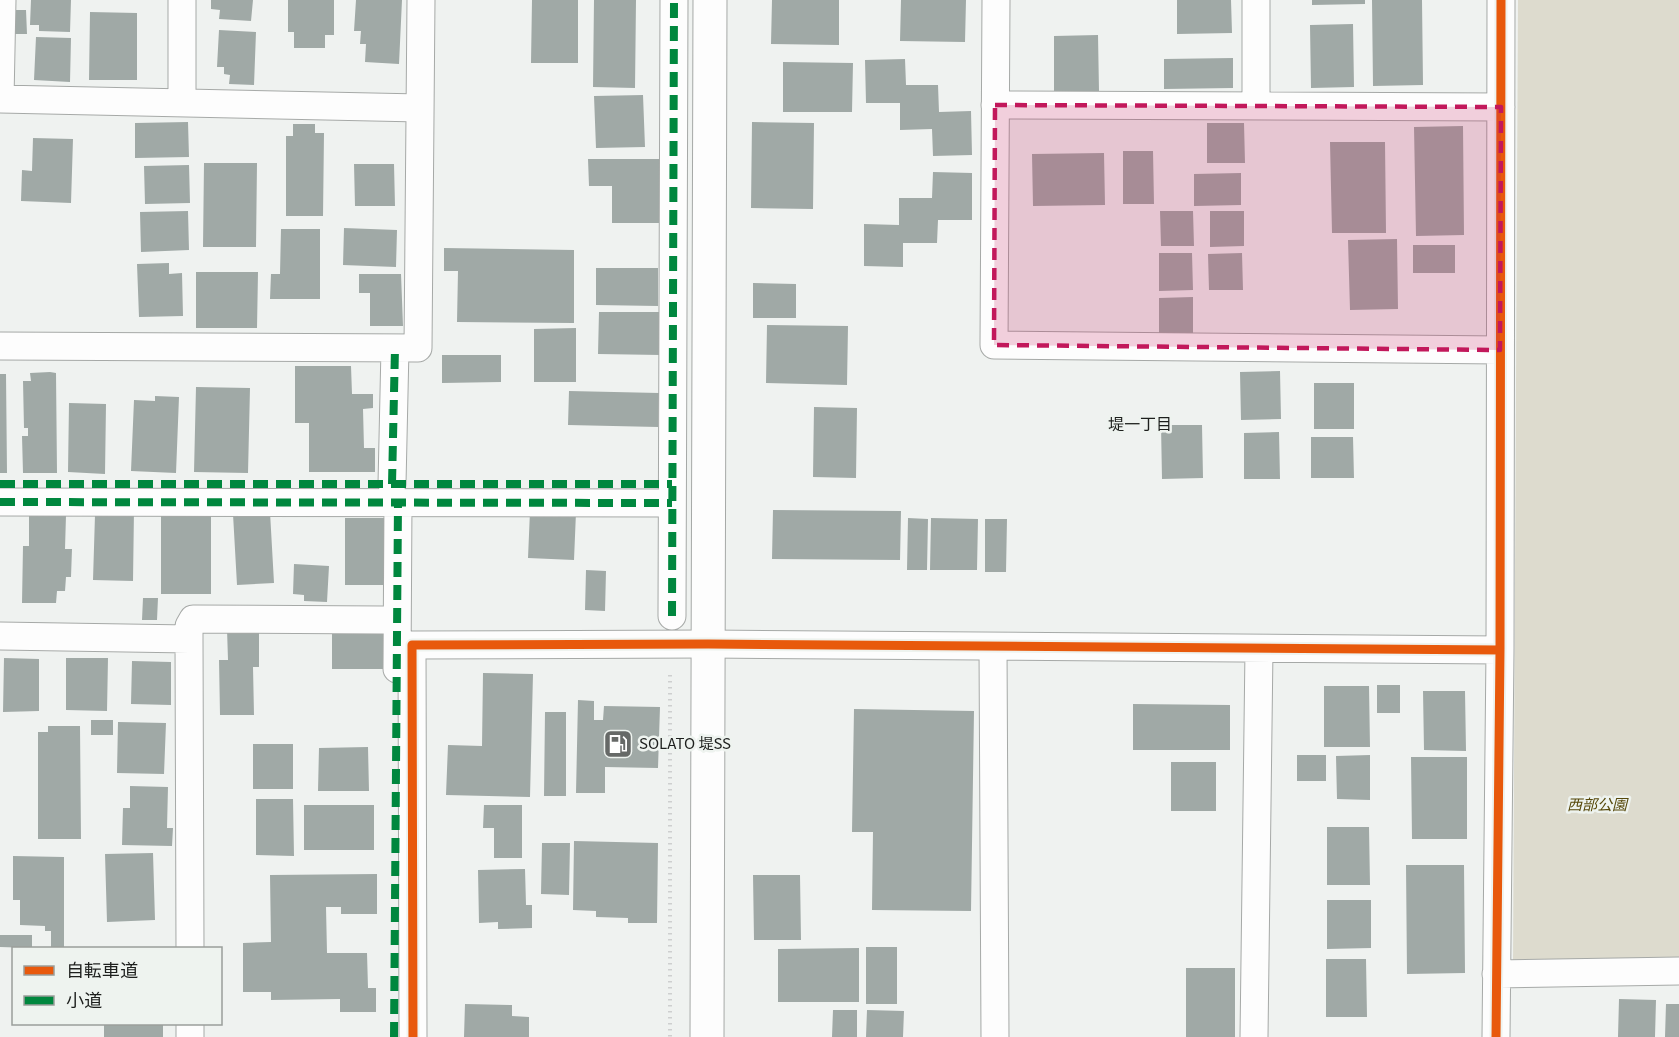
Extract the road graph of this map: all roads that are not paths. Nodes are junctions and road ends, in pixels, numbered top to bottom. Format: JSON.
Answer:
{"nodes":[{"id":1,"x":2,"y":0,"type":"edge"},
{"id":2,"x":182,"y":0,"type":"edge"},
{"id":3,"x":421,"y":0,"type":"edge"},
{"id":4,"x":674,"y":0,"type":"edge"},
{"id":5,"x":710,"y":0,"type":"edge"},
{"id":6,"x":996,"y":0,"type":"edge"},
{"id":7,"x":1257,"y":0,"type":"edge"},
{"id":8,"x":1501,"y":0,"type":"edge"},
{"id":9,"x":0,"y":99,"type":"edge"},
{"id":10,"x":182,"y":102,"type":"junction"},
{"id":11,"x":995,"y":105,"type":"junction"},
{"id":12,"x":1256,"y":106,"type":"junction"},
{"id":13,"x":1501,"y":107,"type":"junction"},
{"id":14,"x":420,"y":108,"type":"junction"},
{"id":15,"x":0,"y":346,"type":"edge"},
{"id":16,"x":395,"y":348,"type":"junction"},
{"id":17,"x":1500,"y":350,"type":"junction"},
{"id":18,"x":0,"y":484,"type":"edge"},
{"id":19,"x":395,"y":493,"type":"junction"},
{"id":20,"x":672,"y":493,"type":"junction"},
{"id":21,"x":0,"y":502,"type":"edge"},
{"id":22,"x":672,"y":616,"type":"dead end"},
{"id":23,"x":382,"y":620,"type":"dead end"},
{"id":24,"x":0,"y":636,"type":"edge"},
{"id":25,"x":189,"y":639,"type":"junction"},
{"id":26,"x":708,"y":644,"type":"junction"},
{"id":27,"x":993,"y":647,"type":"junction"},
{"id":28,"x":1259,"y":649,"type":"junction"},
{"id":29,"x":1500,"y":650,"type":"junction"},
{"id":30,"x":190,"y":947,"type":"edge"},
{"id":31,"x":1679,"y":971,"type":"edge"},
{"id":32,"x":1496,"y":974,"type":"junction"},
{"id":33,"x":394,"y":1037,"type":"edge"},
{"id":34,"x":413,"y":1037,"type":"edge"},
{"id":35,"x":707,"y":1037,"type":"edge"},
{"id":36,"x":995,"y":1037,"type":"edge"},
{"id":37,"x":1254,"y":1037,"type":"edge"},
{"id":38,"x":1496,"y":1037,"type":"edge"}],
"edges":[{"from":1,"to":9,"type":"street"},
{"from":2,"to":10,"type":"street"},
{"from":3,"to":14,"type":"street"},
{"from":4,"to":20,"type":"street"},
{"from":5,"to":26,"type":"street"},
{"from":6,"to":11,"type":"street"},
{"from":7,"to":12,"type":"street"},
{"from":8,"to":13,"type":"street"},
{"from":9,"to":10,"type":"street"},
{"from":10,"to":14,"type":"street"},
{"from":11,"to":12,"type":"street"},
{"from":11,"to":17,"type":"street"},
{"from":12,"to":13,"type":"street"},
{"from":13,"to":17,"type":"street"},
{"from":14,"to":16,"type":"street"},
{"from":15,"to":16,"type":"street"},
{"from":16,"to":19,"type":"street"},
{"from":17,"to":29,"type":"street"},
{"from":18,"to":19,"type":"street"},
{"from":19,"to":20,"type":"street"},
{"from":19,"to":21,"type":"street"},
{"from":19,"to":33,"type":"street"},
{"from":20,"to":22,"type":"street"},
{"from":23,"to":25,"type":"street"},
{"from":24,"to":25,"type":"street"},
{"from":25,"to":30,"type":"street"},
{"from":26,"to":27,"type":"street"},
{"from":26,"to":34,"type":"street"},
{"from":26,"to":35,"type":"street"},
{"from":27,"to":28,"type":"street"},
{"from":27,"to":36,"type":"street"},
{"from":28,"to":29,"type":"street"},
{"from":28,"to":37,"type":"street"},
{"from":29,"to":32,"type":"street"},
{"from":31,"to":32,"type":"street"},
{"from":32,"to":38,"type":"street"}]}
